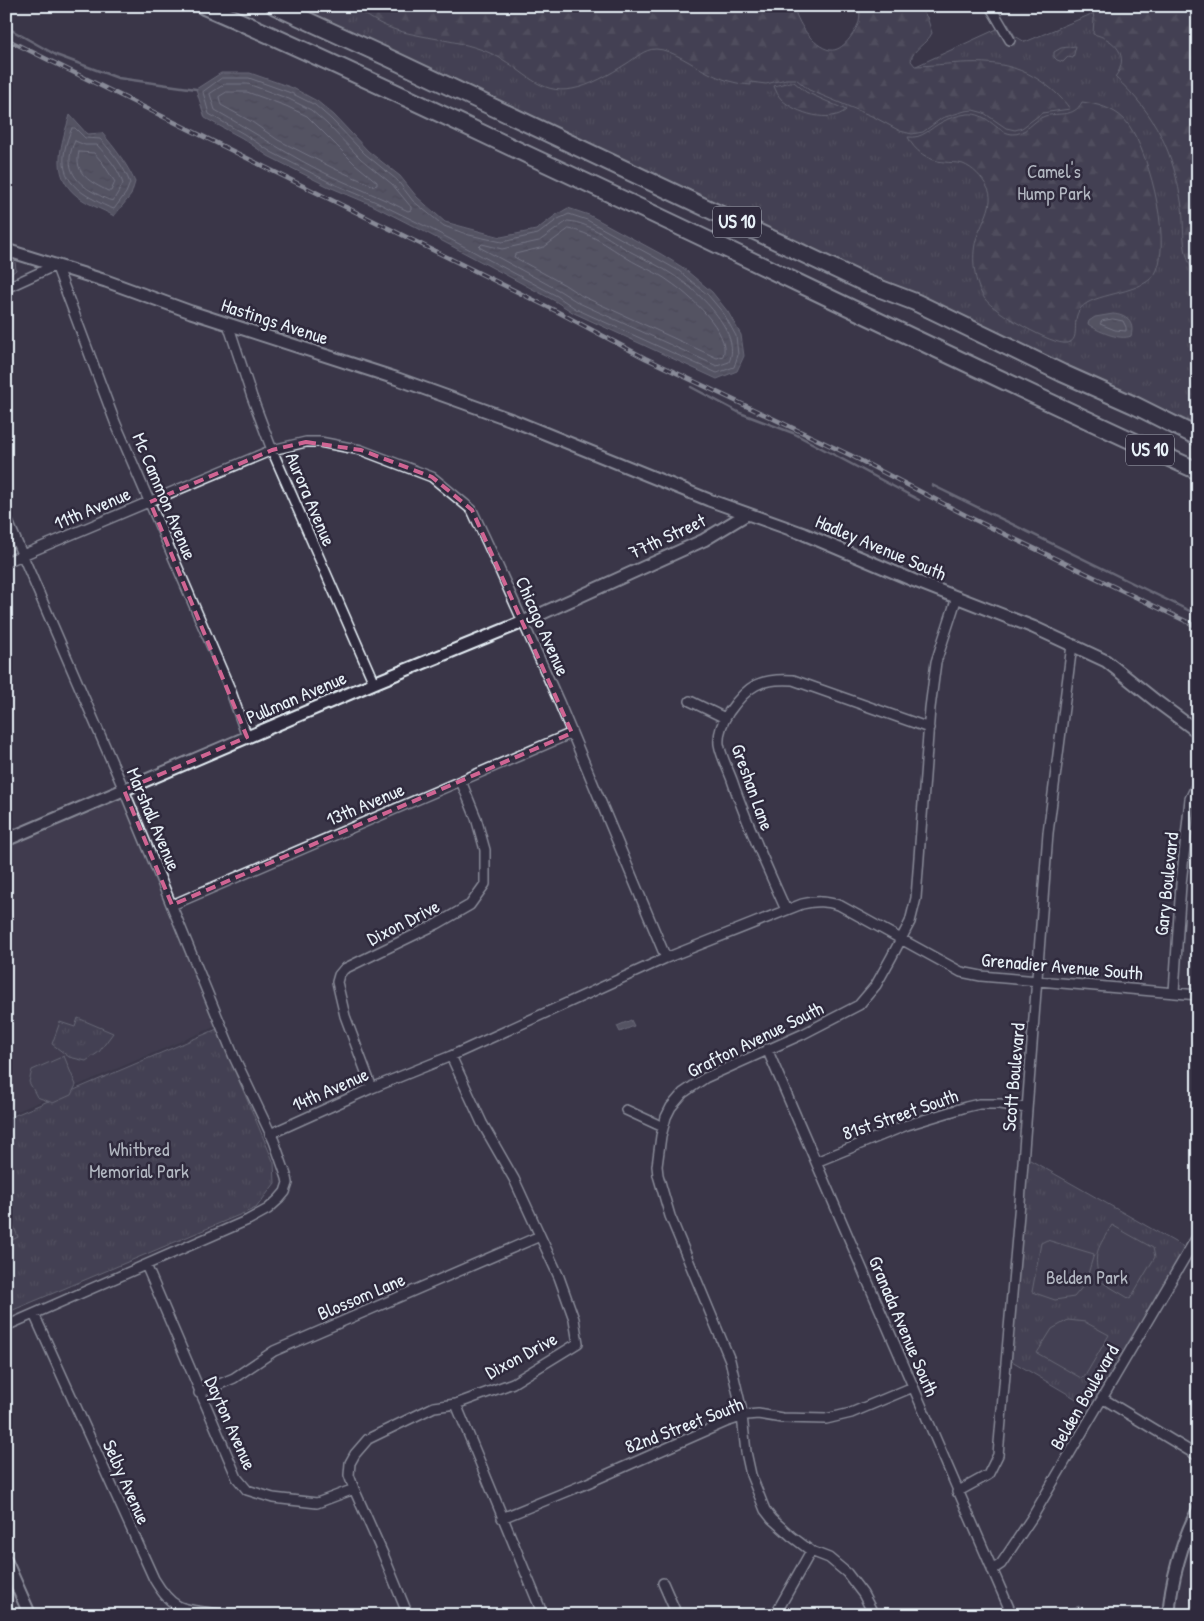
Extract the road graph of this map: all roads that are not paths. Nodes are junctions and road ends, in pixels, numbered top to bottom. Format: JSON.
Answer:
{"nodes":[{"id":1,"x":204,"y":6,"type":"edge"},
{"id":2,"x":275,"y":6,"type":"edge"},
{"id":3,"x":990,"y":6,"type":"edge"},
{"id":4,"x":1010,"y":40,"type":"dead end"},
{"id":5,"x":6,"y":250,"type":"edge"},
{"id":6,"x":56,"y":265,"type":"junction"},
{"id":7,"x":6,"y":288,"type":"edge"},
{"id":8,"x":228,"y":324,"type":"junction"},
{"id":9,"x":532,"y":428,"type":"joint"},
{"id":10,"x":1198,"y":437,"type":"edge"},
{"id":11,"x":272,"y":450,"type":"junction"},
{"id":12,"x":1198,"y":471,"type":"edge"},
{"id":13,"x":150,"y":502,"type":"junction"},
{"id":14,"x":747,"y":514,"type":"junction"},
{"id":15,"x":6,"y":517,"type":"edge"},
{"id":16,"x":22,"y":555,"type":"junction"},
{"id":17,"x":6,"y":562,"type":"edge"},
{"id":18,"x":599,"y":586,"type":"joint"},
{"id":19,"x":957,"y":597,"type":"junction"},
{"id":20,"x":523,"y":622,"type":"junction"},
{"id":21,"x":1072,"y":645,"type":"junction"},
{"id":22,"x":374,"y":683,"type":"junction"},
{"id":23,"x":690,"y":701,"type":"dead end"},
{"id":24,"x":725,"y":718,"type":"junction"},
{"id":25,"x":929,"y":728,"type":"junction"},
{"id":26,"x":1198,"y":732,"type":"edge"},
{"id":27,"x":572,"y":733,"type":"junction"},
{"id":28,"x":248,"y":737,"type":"junction"},
{"id":29,"x":461,"y":780,"type":"junction"},
{"id":30,"x":1198,"y":782,"type":"edge"},
{"id":31,"x":124,"y":790,"type":"junction"},
{"id":32,"x":6,"y":840,"type":"edge"},
{"id":33,"x":172,"y":905,"type":"junction"},
{"id":34,"x":786,"y":910,"type":"junction"},
{"id":35,"x":900,"y":940,"type":"junction"},
{"id":36,"x":666,"y":958,"type":"junction"},
{"id":37,"x":1037,"y":980,"type":"junction"},
{"id":38,"x":1174,"y":992,"type":"junction"},
{"id":39,"x":1198,"y":995,"type":"edge"},
{"id":40,"x":767,"y":1049,"type":"junction"},
{"id":41,"x":451,"y":1056,"type":"junction"},
{"id":42,"x":372,"y":1088,"type":"junction"},
{"id":43,"x":1026,"y":1108,"type":"junction"},
{"id":44,"x":626,"y":1110,"type":"dead end"},
{"id":45,"x":664,"y":1127,"type":"junction"},
{"id":46,"x":270,"y":1134,"type":"junction"},
{"id":47,"x":816,"y":1162,"type":"junction"},
{"id":48,"x":540,"y":1236,"type":"junction"},
{"id":49,"x":1198,"y":1236,"type":"edge"},
{"id":50,"x":146,"y":1265,"type":"junction"},
{"id":51,"x":34,"y":1314,"type":"junction"},
{"id":52,"x":6,"y":1326,"type":"edge"},
{"id":53,"x":913,"y":1387,"type":"junction"},
{"id":54,"x":200,"y":1393,"type":"junction"},
{"id":55,"x":1102,"y":1398,"type":"junction"},
{"id":56,"x":456,"y":1404,"type":"junction"},
{"id":57,"x":742,"y":1417,"type":"junction"},
{"id":58,"x":1198,"y":1456,"type":"edge"},
{"id":59,"x":354,"y":1489,"type":"junction"},
{"id":60,"x":957,"y":1492,"type":"junction"},
{"id":61,"x":1198,"y":1510,"type":"edge"},
{"id":62,"x":502,"y":1518,"type":"junction"},
{"id":63,"x":811,"y":1551,"type":"junction"},
{"id":64,"x":6,"y":1561,"type":"edge"},
{"id":65,"x":992,"y":1570,"type":"junction"},
{"id":66,"x":663,"y":1583,"type":"dead end"},
{"id":67,"x":30,"y":1615,"type":"edge"},
{"id":68,"x":233,"y":1615,"type":"edge"},
{"id":69,"x":408,"y":1615,"type":"edge"},
{"id":70,"x":543,"y":1615,"type":"edge"},
{"id":71,"x":677,"y":1615,"type":"edge"},
{"id":72,"x":775,"y":1615,"type":"edge"},
{"id":73,"x":874,"y":1615,"type":"edge"},
{"id":74,"x":1012,"y":1615,"type":"edge"},
{"id":75,"x":1169,"y":1615,"type":"edge"}],
"edges":[{"from":1,"to":12,"type":"highway","number":"US 10"},
{"from":2,"to":10,"type":"highway","number":"US 10"},
{"from":3,"to":4,"type":"street"},
{"from":5,"to":6,"type":"street","name":"Hastings Avenue"},
{"from":6,"to":7,"type":"street"},
{"from":6,"to":8,"type":"street","name":"Hastings Avenue"},
{"from":6,"to":13,"type":"street","name":"Mc Cammon Avenue"},
{"from":8,"to":9,"type":"street","name":"Hastings Avenue"},
{"from":8,"to":11,"type":"street","name":"Aurora Avenue"},
{"from":9,"to":14,"type":"street","name":"Hadley Avenue South"},
{"from":11,"to":13,"type":"street","name":"11th Avenue"},
{"from":11,"to":20,"type":"street","name":"Chicago Avenue"},
{"from":11,"to":22,"type":"street","name":"Aurora Avenue"},
{"from":13,"to":16,"type":"street","name":"11th Avenue"},
{"from":13,"to":28,"type":"street","name":"Mc Cammon Avenue"},
{"from":14,"to":18,"type":"street","name":"77th Street"},
{"from":14,"to":19,"type":"street","name":"Hadley Avenue South"},
{"from":15,"to":16,"type":"street","name":"Marshall Avenue"},
{"from":16,"to":17,"type":"street","name":"11th Avenue"},
{"from":16,"to":31,"type":"street","name":"Marshall Avenue"},
{"from":18,"to":20,"type":"street","name":"Pullman Avenue"},
{"from":19,"to":21,"type":"street","name":"Hadley Avenue South"},
{"from":19,"to":25,"type":"street","name":"Grafton Avenue South"},
{"from":20,"to":22,"type":"street","name":"Pullman Avenue"},
{"from":20,"to":27,"type":"street","name":"Chicago Avenue"},
{"from":21,"to":26,"type":"street","name":"Hadley Avenue South"},
{"from":21,"to":37,"type":"street","name":"Scott Boulevard"},
{"from":22,"to":28,"type":"street","name":"Pullman Avenue"},
{"from":23,"to":24,"type":"street"},
{"from":24,"to":25,"type":"street","name":"Greshan Lane"},
{"from":24,"to":34,"type":"street","name":"Greshan Lane"},
{"from":25,"to":35,"type":"street","name":"Grafton Avenue South"},
{"from":27,"to":29,"type":"street","name":"13th Avenue"},
{"from":27,"to":36,"type":"street","name":"Chicago Avenue"},
{"from":28,"to":31,"type":"street","name":"Pullman Avenue"},
{"from":29,"to":33,"type":"street","name":"13th Avenue"},
{"from":29,"to":42,"type":"street","name":"Dixon Drive"},
{"from":30,"to":38,"type":"street","name":"Gary Boulevard"},
{"from":31,"to":32,"type":"street","name":"Pullman Avenue"},
{"from":31,"to":33,"type":"street","name":"Marshall Avenue"},
{"from":33,"to":46,"type":"street","name":"Marshall Avenue"},
{"from":34,"to":35,"type":"street","name":"Grenadier Avenue South"},
{"from":34,"to":36,"type":"street","name":"14th Avenue"},
{"from":35,"to":37,"type":"street","name":"Grenadier Avenue South"},
{"from":35,"to":40,"type":"street","name":"Grafton Avenue South"},
{"from":36,"to":41,"type":"street","name":"14th Avenue"},
{"from":37,"to":38,"type":"street","name":"Grenadier Avenue South"},
{"from":37,"to":43,"type":"street","name":"Scott Boulevard"},
{"from":38,"to":39,"type":"street","name":"Grenadier Avenue South"},
{"from":40,"to":45,"type":"street","name":"Grafton Avenue South"},
{"from":40,"to":47,"type":"street","name":"Granada Avenue South"},
{"from":41,"to":42,"type":"street","name":"14th Avenue"},
{"from":41,"to":48,"type":"street","name":"Dixon Drive"},
{"from":42,"to":46,"type":"street","name":"14th Avenue"},
{"from":43,"to":47,"type":"street","name":"81st Street South"},
{"from":43,"to":60,"type":"street","name":"Scott Boulevard"},
{"from":44,"to":45,"type":"street"},
{"from":45,"to":57,"type":"street","name":"Grafton Avenue South"},
{"from":46,"to":50,"type":"street"},
{"from":47,"to":53,"type":"street","name":"Granada Avenue South"},
{"from":48,"to":54,"type":"street","name":"Blossom Lane"},
{"from":48,"to":56,"type":"street","name":"Dixon Drive"},
{"from":49,"to":55,"type":"street","name":"Belden Boulevard"},
{"from":50,"to":51,"type":"street"},
{"from":50,"to":54,"type":"street","name":"Dayton Avenue"},
{"from":51,"to":52,"type":"street"},
{"from":51,"to":68,"type":"street","name":"Selby Avenue"},
{"from":53,"to":57,"type":"street","name":"82nd Street South"},
{"from":53,"to":60,"type":"street","name":"Granada Avenue South"},
{"from":54,"to":59,"type":"street","name":"Dayton Avenue"},
{"from":55,"to":58,"type":"street"},
{"from":55,"to":65,"type":"street","name":"Belden Boulevard"},
{"from":56,"to":59,"type":"street","name":"Dixon Drive"},
{"from":56,"to":62,"type":"street"},
{"from":57,"to":62,"type":"street","name":"82nd Street South"},
{"from":57,"to":63,"type":"street","name":"Grafton Avenue South"},
{"from":59,"to":69,"type":"street","name":"Dixon Drive"},
{"from":60,"to":65,"type":"street","name":"Granada Avenue South"},
{"from":61,"to":75,"type":"street"},
{"from":62,"to":70,"type":"street"},
{"from":63,"to":72,"type":"street"},
{"from":63,"to":73,"type":"street","name":"Grafton Avenue South"},
{"from":64,"to":67,"type":"street"},
{"from":65,"to":74,"type":"street","name":"Granada Avenue South"},
{"from":66,"to":71,"type":"street"}]}
